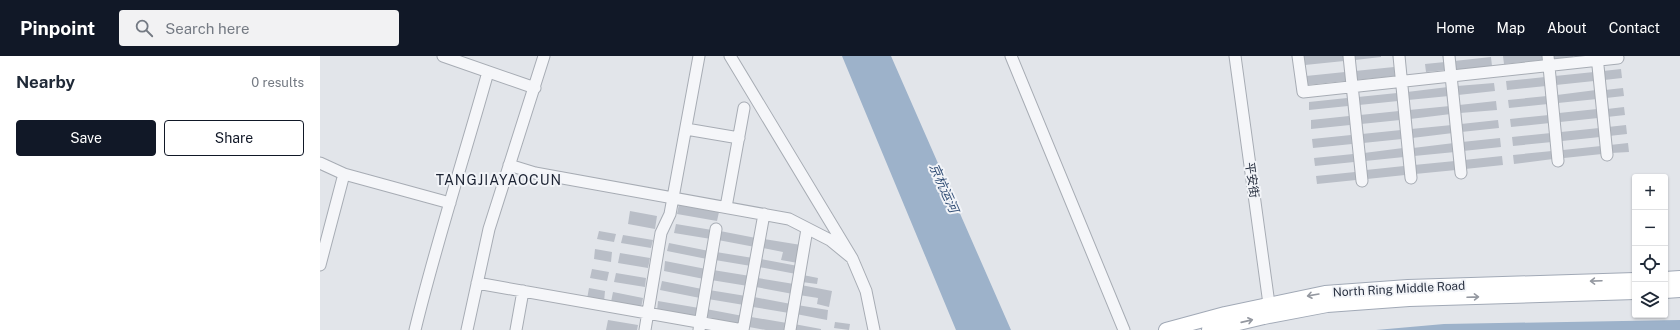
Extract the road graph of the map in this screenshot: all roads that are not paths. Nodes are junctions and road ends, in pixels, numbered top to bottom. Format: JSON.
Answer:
{"nodes":[{"id":1,"x":443,"y":56,"type":"edge"},
{"id":2,"x":544,"y":56,"type":"edge"},
{"id":3,"x":699,"y":56,"type":"edge"},
{"id":4,"x":730,"y":56,"type":"edge"},
{"id":5,"x":1011,"y":56,"type":"edge"},
{"id":6,"x":1235,"y":56,"type":"edge"},
{"id":7,"x":1298,"y":56,"type":"edge"},
{"id":8,"x":1349,"y":56,"type":"edge"},
{"id":9,"x":1398,"y":56,"type":"edge"},
{"id":10,"x":1449,"y":56,"type":"edge"},
{"id":11,"x":1597,"y":58,"type":"edge"},
{"id":12,"x":1618,"y":58,"type":"dead end"},
{"id":13,"x":1548,"y":61,"type":"edge"},
{"id":14,"x":488,"y":72,"type":"junction"},
{"id":15,"x":1451,"y":76,"type":"junction"},
{"id":16,"x":1401,"y":82,"type":"junction"},
{"id":17,"x":1352,"y":87,"type":"junction"},
{"id":18,"x":535,"y":88,"type":"junction"},
{"id":19,"x":744,"y":108,"type":"dead end"},
{"id":20,"x":686,"y":129,"type":"junction"},
{"id":21,"x":739,"y":138,"type":"junction"},
{"id":22,"x":1607,"y":155,"type":"dead end"},
{"id":23,"x":1558,"y":161,"type":"dead end"},
{"id":24,"x":320,"y":164,"type":"edge"},
{"id":25,"x":510,"y":165,"type":"junction"},
{"id":26,"x":1461,"y":173,"type":"dead end"},
{"id":27,"x":344,"y":174,"type":"junction"},
{"id":28,"x":1411,"y":178,"type":"dead end"},
{"id":29,"x":1362,"y":181,"type":"dead end"},
{"id":30,"x":673,"y":198,"type":"junction"},
{"id":31,"x":450,"y":203,"type":"junction"},
{"id":32,"x":726,"y":207,"type":"junction"},
{"id":33,"x":764,"y":214,"type":"junction"},
{"id":34,"x":716,"y":229,"type":"dead end"},
{"id":35,"x":808,"y":229,"type":"junction"},
{"id":36,"x":852,"y":258,"type":"junction"},
{"id":37,"x":320,"y":266,"type":"edge"},
{"id":38,"x":1680,"y":278,"type":"edge"},
{"id":39,"x":1668,"y":279,"type":"edge"},
{"id":40,"x":1632,"y":280,"type":"edge"},
{"id":41,"x":477,"y":283,"type":"junction"},
{"id":42,"x":1680,"y":290,"type":"edge"},
{"id":43,"x":523,"y":291,"type":"junction"},
{"id":44,"x":1668,"y":291,"type":"edge"},
{"id":45,"x":1632,"y":292,"type":"edge"},
{"id":46,"x":1268,"y":304,"type":"junction"},
{"id":47,"x":648,"y":313,"type":"junction"},
{"id":48,"x":699,"y":326,"type":"edge"},
{"id":49,"x":415,"y":330,"type":"edge"},
{"id":50,"x":467,"y":330,"type":"edge"},
{"id":51,"x":516,"y":330,"type":"edge"},
{"id":52,"x":645,"y":330,"type":"edge"},
{"id":53,"x":743,"y":330,"type":"edge"},
{"id":54,"x":790,"y":330,"type":"edge"},
{"id":55,"x":874,"y":330,"type":"edge"},
{"id":56,"x":1124,"y":330,"type":"edge"},
{"id":57,"x":1166,"y":330,"type":"edge"},
{"id":58,"x":1210,"y":330,"type":"edge"}],
"edges":[{"from":1,"to":14,"type":"street"},
{"from":2,"to":18,"type":"street"},
{"from":3,"to":20,"type":"street"},
{"from":4,"to":36,"type":"street"},
{"from":5,"to":56,"type":"street"},
{"from":6,"to":46,"type":"street","name":"平安街"},
{"from":7,"to":17,"type":"street"},
{"from":8,"to":17,"type":"street"},
{"from":9,"to":16,"type":"street"},
{"from":10,"to":15,"type":"street"},
{"from":11,"to":12,"type":"street"},
{"from":11,"to":13,"type":"street"},
{"from":11,"to":22,"type":"street"},
{"from":13,"to":15,"type":"street"},
{"from":13,"to":23,"type":"street"},
{"from":14,"to":18,"type":"street"},
{"from":14,"to":31,"type":"street"},
{"from":15,"to":16,"type":"street"},
{"from":15,"to":26,"type":"street"},
{"from":16,"to":17,"type":"street"},
{"from":16,"to":28,"type":"street"},
{"from":17,"to":29,"type":"street"},
{"from":18,"to":25,"type":"street"},
{"from":19,"to":21,"type":"street"},
{"from":20,"to":21,"type":"street"},
{"from":20,"to":30,"type":"street"},
{"from":21,"to":32,"type":"street"},
{"from":24,"to":27,"type":"street"},
{"from":25,"to":30,"type":"street"},
{"from":25,"to":41,"type":"street"},
{"from":27,"to":31,"type":"street"},
{"from":27,"to":37,"type":"street"},
{"from":30,"to":32,"type":"street"},
{"from":30,"to":47,"type":"street"},
{"from":31,"to":49,"type":"street"},
{"from":32,"to":33,"type":"street"},
{"from":33,"to":35,"type":"street"},
{"from":33,"to":53,"type":"street"},
{"from":34,"to":48,"type":"street"},
{"from":35,"to":36,"type":"street"},
{"from":35,"to":54,"type":"street"},
{"from":36,"to":55,"type":"street"},
{"from":38,"to":39,"type":"main road"},
{"from":40,"to":46,"type":"main road","name":"North Ring Middle Road","one_way":true},
{"from":41,"to":43,"type":"street"},
{"from":41,"to":50,"type":"street"},
{"from":42,"to":44,"type":"main road"},
{"from":43,"to":47,"type":"street"},
{"from":43,"to":51,"type":"street"},
{"from":58,"to":45,"type":"main road","name":"North Ring Middle Road","one_way":true},
{"from":46,"to":57,"type":"main road","name":"North Ring Middle Road"},
{"from":47,"to":48,"type":"street"},
{"from":47,"to":52,"type":"street"},
{"from":48,"to":53,"type":"street"}]}
